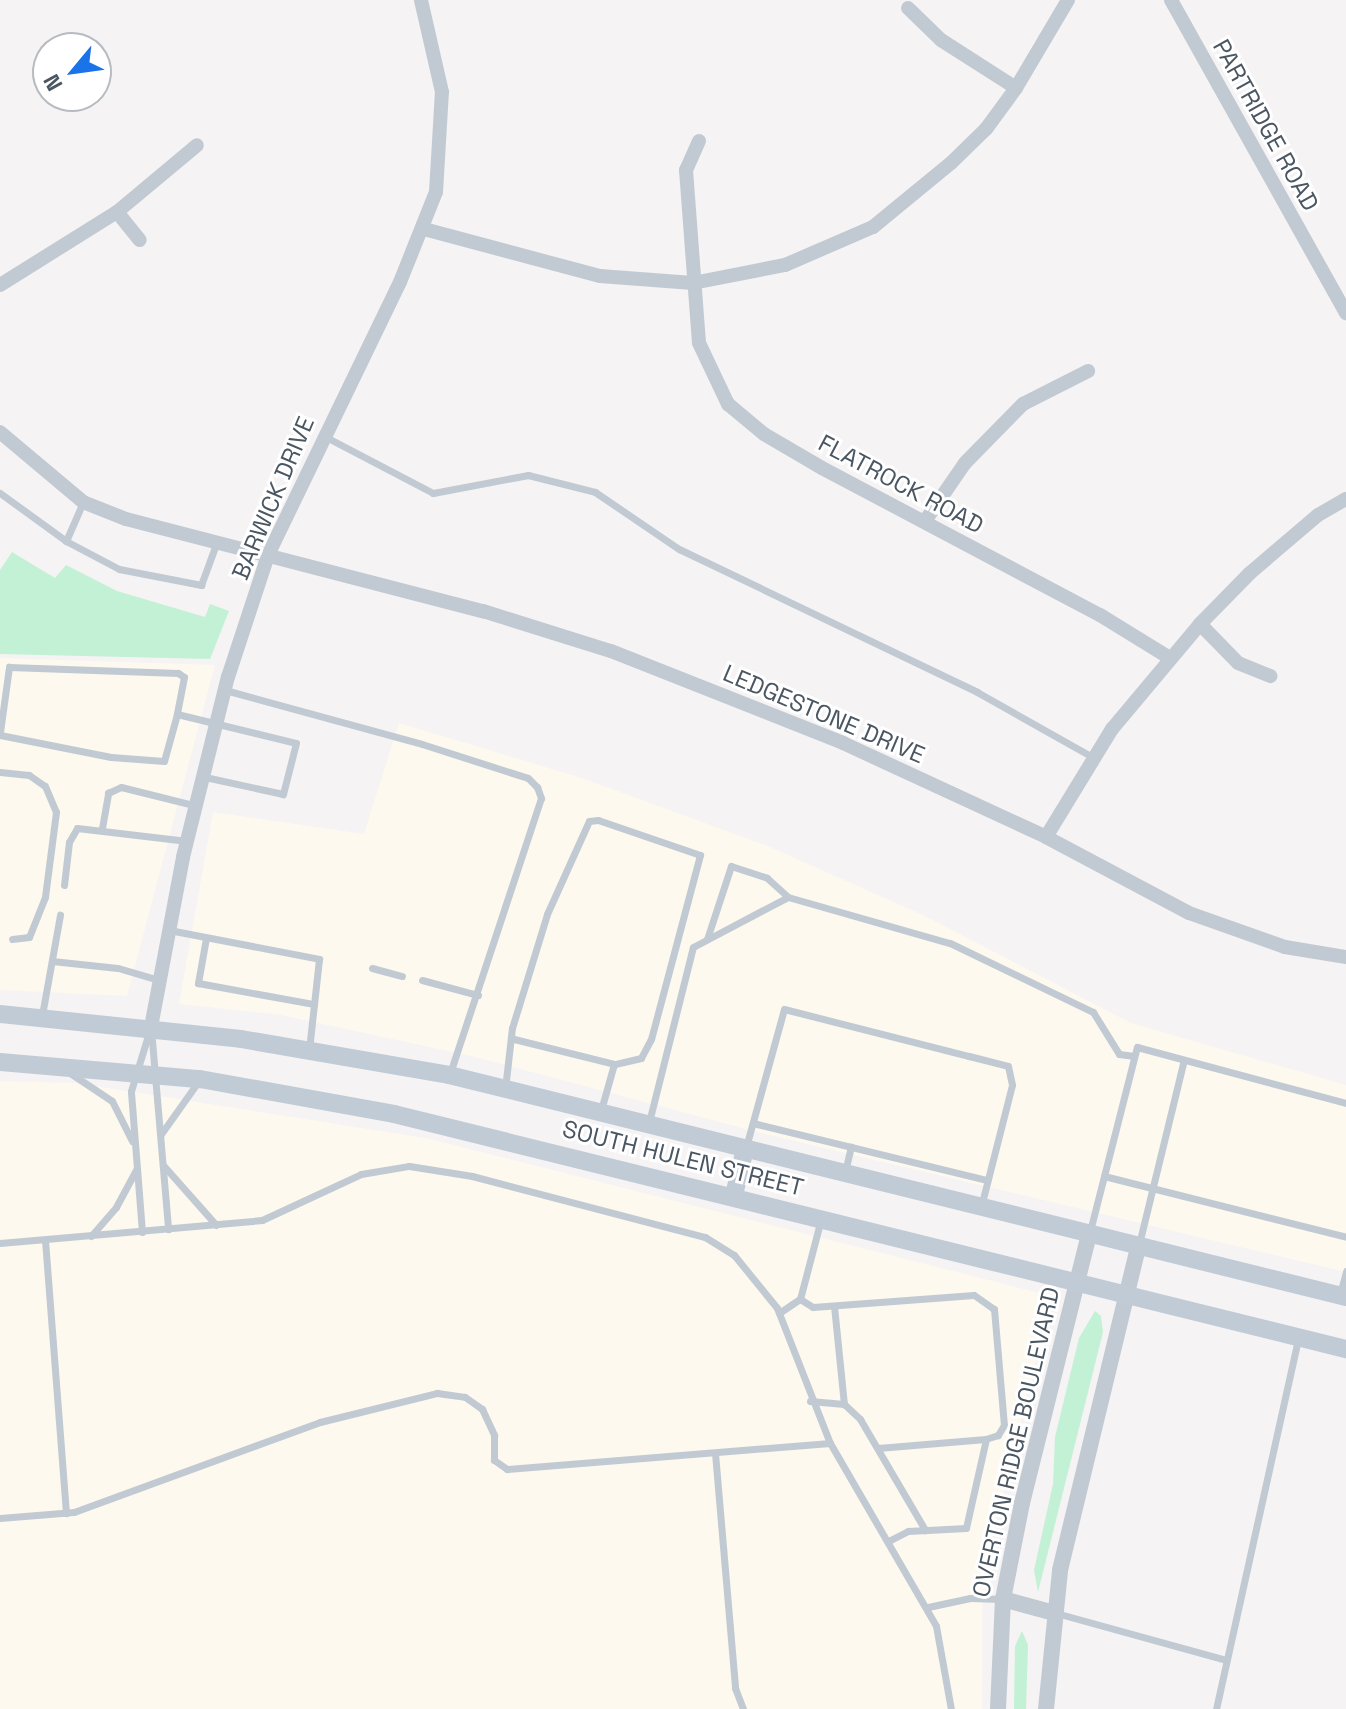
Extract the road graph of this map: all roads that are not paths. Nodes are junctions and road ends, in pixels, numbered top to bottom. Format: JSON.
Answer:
{"nodes":[{"id":1,"x":421,"y":0,"type":"edge"},
{"id":2,"x":1068,"y":0,"type":"edge"},
{"id":3,"x":1171,"y":0,"type":"edge"},
{"id":4,"x":908,"y":8,"type":"dead end"},
{"id":5,"x":1016,"y":88,"type":"junction"},
{"id":6,"x":699,"y":141,"type":"dead end"},
{"id":7,"x":197,"y":145,"type":"dead end"},
{"id":8,"x":117,"y":212,"type":"junction"},
{"id":9,"x":424,"y":229,"type":"junction"},
{"id":10,"x":140,"y":240,"type":"dead end"},
{"id":11,"x":693,"y":283,"type":"junction"},
{"id":12,"x":0,"y":285,"type":"edge"},
{"id":13,"x":1346,"y":313,"type":"edge"},
{"id":14,"x":1088,"y":371,"type":"dead end"},
{"id":15,"x":0,"y":432,"type":"edge"},
{"id":16,"x":323,"y":435,"type":"junction"},
{"id":17,"x":0,"y":493,"type":"edge"},
{"id":18,"x":1346,"y":499,"type":"edge"},
{"id":19,"x":83,"y":502,"type":"junction"},
{"id":20,"x":925,"y":521,"type":"junction"},
{"id":21,"x":66,"y":541,"type":"junction"},
{"id":22,"x":216,"y":544,"type":"junction"},
{"id":23,"x":268,"y":555,"type":"junction"},
{"id":24,"x":1200,"y":624,"type":"junction"},
{"id":25,"x":1170,"y":658,"type":"junction"},
{"id":26,"x":1271,"y":676,"type":"dead end"},
{"id":27,"x":225,"y":690,"type":"junction"},
{"id":28,"x":177,"y":714,"type":"junction"},
{"id":29,"x":218,"y":723,"type":"junction"},
{"id":30,"x":0,"y":733,"type":"edge"},
{"id":31,"x":1094,"y":758,"type":"junction"},
{"id":32,"x":0,"y":772,"type":"edge"},
{"id":33,"x":205,"y":777,"type":"junction"},
{"id":34,"x":197,"y":806,"type":"junction"},
{"id":35,"x":100,"y":828,"type":"junction"},
{"id":36,"x":1046,"y":837,"type":"junction"},
{"id":37,"x":187,"y":841,"type":"junction"},
{"id":38,"x":64,"y":885,"type":"dead end"},
{"id":39,"x":788,"y":897,"type":"junction"},
{"id":40,"x":60,"y":915,"type":"dead end"},
{"id":41,"x":169,"y":930,"type":"junction"},
{"id":42,"x":206,"y":938,"type":"junction"},
{"id":43,"x":12,"y":939,"type":"dead end"},
{"id":44,"x":707,"y":939,"type":"junction"},
{"id":45,"x":1346,"y":957,"type":"edge"},
{"id":46,"x":52,"y":961,"type":"junction"},
{"id":47,"x":372,"y":968,"type":"dead end"},
{"id":48,"x":402,"y":976,"type":"dead end"},
{"id":49,"x":159,"y":980,"type":"junction"},
{"id":50,"x":422,"y":980,"type":"dead end"},
{"id":51,"x":478,"y":995,"type":"junction"},
{"id":52,"x":314,"y":1004,"type":"junction"},
{"id":53,"x":0,"y":1014,"type":"edge"},
{"id":54,"x":42,"y":1016,"type":"junction"},
{"id":55,"x":151,"y":1027,"type":"junction"},
{"id":56,"x":514,"y":1039,"type":"junction"},
{"id":57,"x":309,"y":1049,"type":"junction"},
{"id":58,"x":1134,"y":1056,"type":"junction"},
{"id":59,"x":1184,"y":1060,"type":"junction"},
{"id":60,"x":0,"y":1062,"type":"edge"},
{"id":61,"x":614,"y":1064,"type":"junction"},
{"id":62,"x":58,"y":1065,"type":"junction"},
{"id":63,"x":134,"y":1072,"type":"junction"},
{"id":64,"x":157,"y":1074,"type":"junction"},
{"id":65,"x":449,"y":1075,"type":"junction"},
{"id":66,"x":200,"y":1079,"type":"junction"},
{"id":67,"x":505,"y":1089,"type":"junction"},
{"id":68,"x":1346,"y":1103,"type":"edge"},
{"id":69,"x":600,"y":1112,"type":"junction"},
{"id":70,"x":753,"y":1123,"type":"junction"},
{"id":71,"x":649,"y":1124,"type":"junction"},
{"id":72,"x":160,"y":1135,"type":"junction"},
{"id":73,"x":135,"y":1146,"type":"junction"},
{"id":74,"x":851,"y":1147,"type":"junction"},
{"id":75,"x":745,"y":1149,"type":"junction"},
{"id":76,"x":163,"y":1165,"type":"junction"},
{"id":77,"x":137,"y":1168,"type":"junction"},
{"id":78,"x":844,"y":1175,"type":"junction"},
{"id":79,"x":1104,"y":1176,"type":"junction"},
{"id":80,"x":987,"y":1180,"type":"junction"},
{"id":81,"x":1152,"y":1189,"type":"junction"},
{"id":82,"x":734,"y":1195,"type":"junction"},
{"id":83,"x":980,"y":1208,"type":"junction"},
{"id":84,"x":822,"y":1217,"type":"junction"},
{"id":85,"x":216,"y":1225,"type":"junction"},
{"id":86,"x":168,"y":1229,"type":"junction"},
{"id":87,"x":142,"y":1232,"type":"junction"},
{"id":88,"x":1089,"y":1235,"type":"junction"},
{"id":89,"x":91,"y":1236,"type":"junction"},
{"id":90,"x":1346,"y":1237,"type":"edge"},
{"id":91,"x":45,"y":1240,"type":"junction"},
{"id":92,"x":0,"y":1243,"type":"edge"},
{"id":93,"x":1138,"y":1248,"type":"junction"},
{"id":94,"x":1346,"y":1271,"type":"edge"},
{"id":95,"x":1076,"y":1281,"type":"junction"},
{"id":96,"x":1127,"y":1294,"type":"junction"},
{"id":97,"x":1343,"y":1297,"type":"edge"},
{"id":98,"x":800,"y":1299,"type":"junction"},
{"id":99,"x":834,"y":1306,"type":"junction"},
{"id":100,"x":779,"y":1313,"type":"junction"},
{"id":101,"x":1298,"y":1338,"type":"junction"},
{"id":102,"x":1346,"y":1349,"type":"edge"},
{"id":103,"x":810,"y":1401,"type":"junction"},
{"id":104,"x":844,"y":1404,"type":"junction"},
{"id":105,"x":986,"y":1439,"type":"junction"},
{"id":106,"x":830,"y":1443,"type":"junction"},
{"id":107,"x":878,"y":1448,"type":"junction"},
{"id":108,"x":715,"y":1453,"type":"junction"},
{"id":109,"x":66,"y":1513,"type":"junction"},
{"id":110,"x":0,"y":1518,"type":"edge"},
{"id":111,"x":925,"y":1530,"type":"junction"},
{"id":112,"x":890,"y":1540,"type":"junction"},
{"id":113,"x":1003,"y":1599,"type":"junction"},
{"id":114,"x":928,"y":1607,"type":"junction"},
{"id":115,"x":1054,"y":1613,"type":"junction"},
{"id":116,"x":1227,"y":1660,"type":"junction"},
{"id":117,"x":743,"y":1709,"type":"edge"},
{"id":118,"x":951,"y":1709,"type":"edge"},
{"id":119,"x":998,"y":1709,"type":"edge"},
{"id":120,"x":1046,"y":1709,"type":"edge"},
{"id":121,"x":1216,"y":1709,"type":"edge"}],
"edges":[{"from":1,"to":9,"type":"street","name":"BARWICK DRIVE"},
{"from":2,"to":5,"type":"street"},
{"from":3,"to":13,"type":"street","name":"PARTRIDGE ROAD"},
{"from":4,"to":5,"type":"street"},
{"from":5,"to":11,"type":"street"},
{"from":6,"to":11,"type":"street","name":"FLATROCK ROAD"},
{"from":7,"to":8,"type":"street"},
{"from":8,"to":10,"type":"street"},
{"from":8,"to":12,"type":"street"},
{"from":9,"to":11,"type":"street"},
{"from":9,"to":16,"type":"street","name":"BARWICK DRIVE"},
{"from":11,"to":20,"type":"street","name":"FLATROCK ROAD"},
{"from":14,"to":20,"type":"street"},
{"from":15,"to":19,"type":"street"},
{"from":16,"to":23,"type":"street","name":"BARWICK DRIVE"},
{"from":16,"to":31,"type":"lane"},
{"from":17,"to":21,"type":"lane"},
{"from":18,"to":24,"type":"street"},
{"from":19,"to":21,"type":"lane"},
{"from":19,"to":22,"type":"street","name":"LEDGESTONE DRIVE"},
{"from":20,"to":25,"type":"street","name":"FLATROCK ROAD"},
{"from":21,"to":22,"type":"lane"},
{"from":22,"to":23,"type":"street","name":"LEDGESTONE DRIVE"},
{"from":23,"to":27,"type":"street","name":"BARWICK DRIVE"},
{"from":23,"to":36,"type":"street","name":"LEDGESTONE DRIVE"},
{"from":24,"to":25,"type":"street"},
{"from":24,"to":26,"type":"street"},
{"from":25,"to":31,"type":"street"},
{"from":27,"to":29,"type":"street","name":"BARWICK DRIVE"},
{"from":27,"to":51,"type":"lane"},
{"from":28,"to":29,"type":"lane"},
{"from":28,"to":30,"type":"lane"},
{"from":28,"to":30,"type":"lane"},
{"from":29,"to":33,"type":"street","name":"BARWICK DRIVE"},
{"from":29,"to":33,"type":"lane"},
{"from":31,"to":36,"type":"street"},
{"from":32,"to":43,"type":"lane"},
{"from":33,"to":34,"type":"street","name":"BARWICK DRIVE"},
{"from":34,"to":35,"type":"lane"},
{"from":34,"to":37,"type":"street","name":"BARWICK DRIVE"},
{"from":35,"to":37,"type":"lane"},
{"from":35,"to":38,"type":"lane"},
{"from":36,"to":45,"type":"street","name":"LEDGESTONE DRIVE"},
{"from":37,"to":41,"type":"street","name":"BARWICK DRIVE"},
{"from":39,"to":44,"type":"lane"},
{"from":39,"to":44,"type":"lane"},
{"from":39,"to":58,"type":"lane"},
{"from":40,"to":46,"type":"lane"},
{"from":41,"to":42,"type":"lane"},
{"from":41,"to":49,"type":"street","name":"BARWICK DRIVE"},
{"from":42,"to":52,"type":"lane"},
{"from":42,"to":52,"type":"lane"},
{"from":44,"to":71,"type":"lane"},
{"from":46,"to":49,"type":"lane"},
{"from":46,"to":54,"type":"lane"},
{"from":47,"to":48,"type":"lane"},
{"from":49,"to":55,"type":"street","name":"BARWICK DRIVE"},
{"from":50,"to":51,"type":"lane"},
{"from":51,"to":65,"type":"lane"},
{"from":52,"to":57,"type":"lane"},
{"from":53,"to":54,"type":"main road","name":"SOUTH HULEN STREET"},
{"from":54,"to":55,"type":"main road","name":"SOUTH HULEN STREET"},
{"from":55,"to":57,"type":"main road","name":"SOUTH HULEN STREET"},
{"from":55,"to":63,"type":"lane"},
{"from":55,"to":64,"type":"lane"},
{"from":56,"to":61,"type":"lane"},
{"from":56,"to":61,"type":"lane"},
{"from":56,"to":67,"type":"lane"},
{"from":57,"to":65,"type":"main road","name":"SOUTH HULEN STREET"},
{"from":58,"to":59,"type":"lane"},
{"from":58,"to":79,"type":"lane"},
{"from":59,"to":68,"type":"lane"},
{"from":59,"to":81,"type":"lane"},
{"from":60,"to":62,"type":"main road","name":"SOUTH HULEN STREET"},
{"from":61,"to":69,"type":"lane"},
{"from":62,"to":63,"type":"main road","name":"SOUTH HULEN STREET"},
{"from":62,"to":73,"type":"lane"},
{"from":63,"to":64,"type":"main road","name":"SOUTH HULEN STREET"},
{"from":63,"to":73,"type":"lane"},
{"from":64,"to":66,"type":"main road","name":"SOUTH HULEN STREET"},
{"from":64,"to":72,"type":"lane"},
{"from":65,"to":67,"type":"main road","name":"SOUTH HULEN STREET"},
{"from":66,"to":72,"type":"lane"},
{"from":66,"to":82,"type":"main road","name":"SOUTH HULEN STREET"},
{"from":67,"to":69,"type":"main road","name":"SOUTH HULEN STREET"},
{"from":69,"to":71,"type":"main road","name":"SOUTH HULEN STREET"},
{"from":70,"to":74,"type":"lane"},
{"from":70,"to":75,"type":"lane"},
{"from":70,"to":80,"type":"lane"},
{"from":71,"to":75,"type":"main road","name":"SOUTH HULEN STREET"},
{"from":72,"to":76,"type":"lane"},
{"from":73,"to":77,"type":"lane"},
{"from":74,"to":78,"type":"lane"},
{"from":74,"to":80,"type":"lane"},
{"from":75,"to":78,"type":"main road","name":"SOUTH HULEN STREET"},
{"from":75,"to":82,"type":"main road"},
{"from":76,"to":85,"type":"lane"},
{"from":76,"to":86,"type":"lane"},
{"from":77,"to":87,"type":"lane"},
{"from":77,"to":89,"type":"lane"},
{"from":78,"to":83,"type":"main road","name":"SOUTH HULEN STREET"},
{"from":79,"to":81,"type":"lane"},
{"from":79,"to":88,"type":"lane"},
{"from":80,"to":83,"type":"lane"},
{"from":81,"to":90,"type":"lane"},
{"from":81,"to":93,"type":"lane"},
{"from":82,"to":84,"type":"main road","name":"SOUTH HULEN STREET"},
{"from":83,"to":88,"type":"main road","name":"SOUTH HULEN STREET"},
{"from":84,"to":95,"type":"main road","name":"SOUTH HULEN STREET"},
{"from":84,"to":98,"type":"lane"},
{"from":85,"to":86,"type":"lane"},
{"from":85,"to":100,"type":"lane"},
{"from":86,"to":87,"type":"lane"},
{"from":87,"to":89,"type":"lane"},
{"from":88,"to":93,"type":"main road","name":"SOUTH HULEN STREET"},
{"from":88,"to":95,"type":"street","name":"OVERTON RIDGE BOULEVARD"},
{"from":89,"to":91,"type":"lane"},
{"from":91,"to":92,"type":"lane"},
{"from":91,"to":109,"type":"lane"},
{"from":93,"to":96,"type":"street"},
{"from":93,"to":97,"type":"main road","name":"SOUTH HULEN STREET"},
{"from":94,"to":97,"type":"lane"},
{"from":95,"to":96,"type":"main road","name":"SOUTH HULEN STREET"},
{"from":95,"to":113,"type":"street","name":"OVERTON RIDGE BOULEVARD"},
{"from":96,"to":101,"type":"main road","name":"SOUTH HULEN STREET"},
{"from":96,"to":115,"type":"street"},
{"from":98,"to":99,"type":"lane"},
{"from":98,"to":100,"type":"lane"},
{"from":99,"to":104,"type":"lane"},
{"from":99,"to":105,"type":"lane"},
{"from":100,"to":103,"type":"lane"},
{"from":101,"to":102,"type":"main road","name":"SOUTH HULEN STREET"},
{"from":101,"to":116,"type":"lane"},
{"from":103,"to":104,"type":"lane"},
{"from":103,"to":106,"type":"lane"},
{"from":104,"to":107,"type":"lane"},
{"from":105,"to":107,"type":"lane"},
{"from":105,"to":111,"type":"lane"},
{"from":106,"to":108,"type":"lane"},
{"from":106,"to":112,"type":"lane"},
{"from":107,"to":111,"type":"lane"},
{"from":108,"to":109,"type":"lane"},
{"from":108,"to":117,"type":"lane"},
{"from":109,"to":110,"type":"lane"},
{"from":111,"to":112,"type":"lane"},
{"from":112,"to":114,"type":"lane"},
{"from":113,"to":114,"type":"lane"},
{"from":113,"to":115,"type":"street"},
{"from":113,"to":119,"type":"street","name":"OVERTON RIDGE BOULEVARD"},
{"from":114,"to":118,"type":"lane"},
{"from":115,"to":116,"type":"lane"},
{"from":115,"to":120,"type":"street"},
{"from":116,"to":121,"type":"lane"}]}
